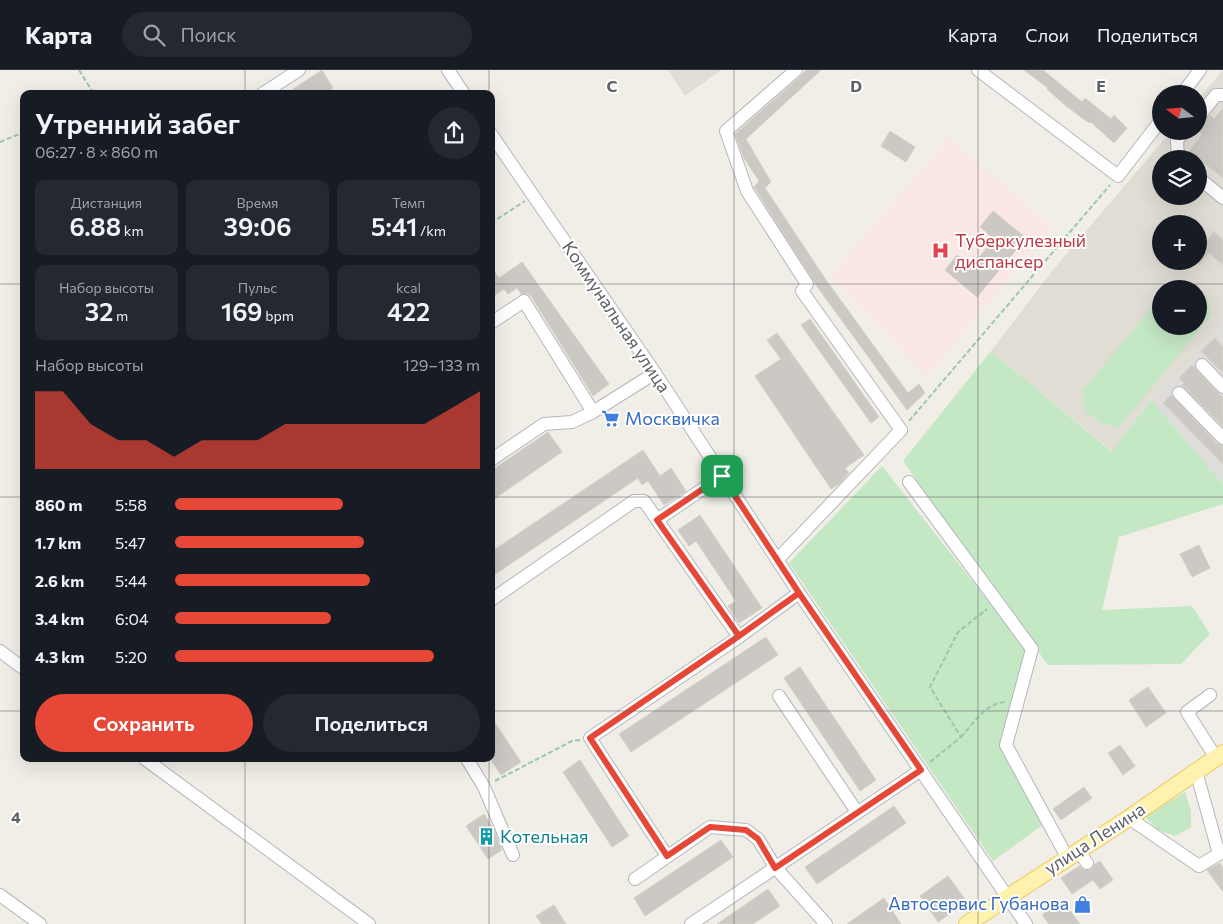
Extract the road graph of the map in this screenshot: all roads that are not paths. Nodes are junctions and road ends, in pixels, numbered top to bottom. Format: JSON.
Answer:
{"nodes":[{"id":1,"x":299,"y":70,"type":"edge"},
{"id":2,"x":448,"y":70,"type":"edge"},
{"id":3,"x":796,"y":70,"type":"edge"},
{"id":4,"x":978,"y":70,"type":"edge"},
{"id":5,"x":1200,"y":70,"type":"edge"},
{"id":6,"x":1189,"y":85,"type":"edge"},
{"id":7,"x":268,"y":90,"type":"edge"},
{"id":8,"x":461,"y":90,"type":"edge"},
{"id":9,"x":1223,"y":95,"type":"edge"},
{"id":10,"x":1208,"y":105,"type":"edge"},
{"id":11,"x":1152,"y":132,"type":"edge"},
{"id":12,"x":495,"y":140,"type":"edge"},
{"id":13,"x":1207,"y":185,"type":"edge"},
{"id":14,"x":1223,"y":198,"type":"edge"},
{"id":15,"x":495,"y":320,"type":"edge"},
{"id":16,"x":1202,"y":365,"type":"dead end"},
{"id":17,"x":655,"y":373,"type":"junction"},
{"id":18,"x":1223,"y":387,"type":"edge"},
{"id":19,"x":1179,"y":393,"type":"dead end"},
{"id":20,"x":593,"y":412,"type":"junction"},
{"id":21,"x":1223,"y":438,"type":"edge"},
{"id":22,"x":495,"y":457,"type":"edge"},
{"id":23,"x":722,"y":476,"type":"junction"},
{"id":24,"x":909,"y":482,"type":"dead end"},
{"id":25,"x":657,"y":520,"type":"junction"},
{"id":26,"x":777,"y":560,"type":"junction"},
{"id":27,"x":799,"y":593,"type":"junction"},
{"id":28,"x":495,"y":597,"type":"edge"},
{"id":29,"x":739,"y":636,"type":"junction"},
{"id":30,"x":0,"y":652,"type":"edge"},
{"id":31,"x":20,"y":666,"type":"edge"},
{"id":32,"x":1210,"y":694,"type":"dead end"},
{"id":33,"x":780,"y":696,"type":"dead end"},
{"id":34,"x":1219,"y":755,"type":"edge"},
{"id":35,"x":149,"y":762,"type":"edge"},
{"id":36,"x":469,"y":762,"type":"edge"},
{"id":37,"x":921,"y":770,"type":"junction"},
{"id":38,"x":1196,"y":771,"type":"junction"},
{"id":39,"x":857,"y":812,"type":"junction"},
{"id":40,"x":1129,"y":818,"type":"junction"},
{"id":41,"x":513,"y":854,"type":"dead end"},
{"id":42,"x":667,"y":856,"type":"junction"},
{"id":43,"x":1077,"y":857,"type":"junction"},
{"id":44,"x":775,"y":868,"type":"junction"},
{"id":45,"x":635,"y":880,"type":"dead end"},
{"id":46,"x":0,"y":895,"type":"edge"},
{"id":47,"x":1008,"y":898,"type":"junction"},
{"id":48,"x":40,"y":924,"type":"edge"},
{"id":49,"x":369,"y":924,"type":"edge"},
{"id":50,"x":691,"y":924,"type":"edge"},
{"id":51,"x":826,"y":924,"type":"edge"},
{"id":52,"x":967,"y":924,"type":"edge"},
{"id":53,"x":1026,"y":924,"type":"edge"}],
"edges":[{"from":1,"to":7,"type":"street"},
{"from":2,"to":8,"type":"street"},
{"from":3,"to":26,"type":"street"},
{"from":4,"to":11,"type":"street"},
{"from":5,"to":6,"type":"street"},
{"from":9,"to":10,"type":"street"},
{"from":12,"to":17,"type":"street","name":"Коммунальная улица"},
{"from":13,"to":14,"type":"street"},
{"from":15,"to":20,"type":"street"},
{"from":16,"to":18,"type":"street"},
{"from":17,"to":20,"type":"street"},
{"from":17,"to":23,"type":"street","name":"Коммунальная улица"},
{"from":19,"to":21,"type":"street"},
{"from":20,"to":22,"type":"street"},
{"from":23,"to":25,"type":"street"},
{"from":23,"to":26,"type":"street","name":"Коммунальная улица"},
{"from":24,"to":43,"type":"street"},
{"from":25,"to":28,"type":"street"},
{"from":25,"to":29,"type":"street"},
{"from":26,"to":27,"type":"street","name":"Коммунальная улица"},
{"from":27,"to":29,"type":"street"},
{"from":27,"to":37,"type":"street","name":"Коммунальная улица"},
{"from":29,"to":42,"type":"street"},
{"from":30,"to":31,"type":"street"},
{"from":32,"to":34,"type":"street"},
{"from":33,"to":39,"type":"street"},
{"from":34,"to":38,"type":"main road","name":"улица Ленина"},
{"from":35,"to":49,"type":"street"},
{"from":36,"to":41,"type":"street"},
{"from":37,"to":39,"type":"street"},
{"from":37,"to":47,"type":"street","name":"Коммунальная улица"},
{"from":38,"to":40,"type":"main road","name":"улица Ленина"},
{"from":38,"to":40,"type":"street"},
{"from":39,"to":44,"type":"street"},
{"from":40,"to":43,"type":"main road","name":"улица Ленина"},
{"from":42,"to":44,"type":"street"},
{"from":42,"to":45,"type":"street"},
{"from":43,"to":47,"type":"main road","name":"улица Ленина"},
{"from":44,"to":50,"type":"street"},
{"from":44,"to":51,"type":"street"},
{"from":46,"to":48,"type":"street"},
{"from":47,"to":52,"type":"main road","name":"улица Ленина"},
{"from":47,"to":53,"type":"street","name":"Коммунальная улица"}]}
